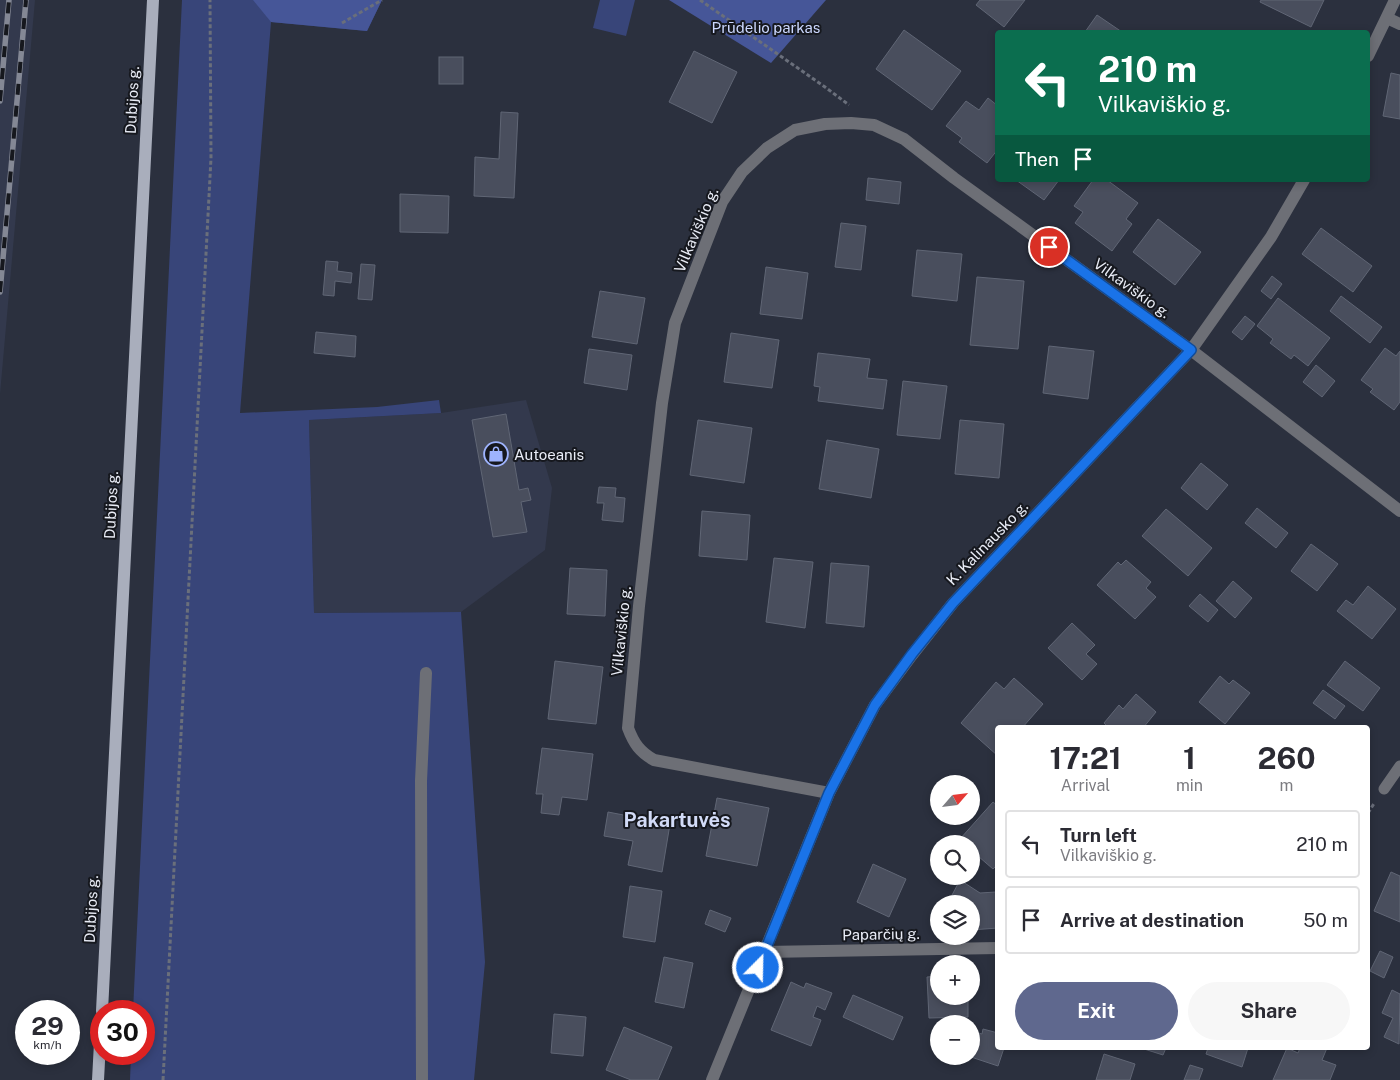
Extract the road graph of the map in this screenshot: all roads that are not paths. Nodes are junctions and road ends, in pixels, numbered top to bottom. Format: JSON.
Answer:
{"nodes":[{"id":1,"x":153,"y":0,"type":"edge"},
{"id":2,"x":1395,"y":0,"type":"edge"},
{"id":3,"x":1387,"y":18,"type":"junction"},
{"id":4,"x":1400,"y":24,"type":"edge"},
{"id":5,"x":1370,"y":52,"type":"edge"},
{"id":6,"x":1303,"y":182,"type":"edge"},
{"id":7,"x":1191,"y":350,"type":"junction"},
{"id":8,"x":1400,"y":511,"type":"edge"},
{"id":9,"x":426,"y":673,"type":"dead end"},
{"id":10,"x":1400,"y":766,"type":"edge"},
{"id":11,"x":1384,"y":789,"type":"dead end"},
{"id":12,"x":829,"y":793,"type":"junction"},
{"id":13,"x":995,"y":948,"type":"edge"},
{"id":14,"x":765,"y":952,"type":"junction"},
{"id":15,"x":103,"y":1000,"type":"edge"},
{"id":16,"x":99,"y":1065,"type":"edge"},
{"id":17,"x":98,"y":1080,"type":"edge"},
{"id":18,"x":422,"y":1080,"type":"edge"},
{"id":19,"x":712,"y":1080,"type":"edge"}],
"edges":[{"from":1,"to":15,"type":"main road","name":"Dubijos g."},
{"from":2,"to":3,"type":"street"},
{"from":3,"to":4,"type":"street"},
{"from":3,"to":5,"type":"street"},
{"from":6,"to":7,"type":"street","name":"K. Kalinausko g."},
{"from":7,"to":8,"type":"street","name":"Vilkaviškio g."},
{"from":7,"to":12,"type":"street","name":"K. Kalinausko g."},
{"from":7,"to":12,"type":"street","name":"Vilkaviškio g."},
{"from":9,"to":18,"type":"street"},
{"from":10,"to":11,"type":"lane"},
{"from":12,"to":14,"type":"street","name":"K. Kalinausko g."},
{"from":13,"to":14,"type":"street","name":"Paparčių g."},
{"from":14,"to":19,"type":"street","name":"K. Kalinausko g."},
{"from":16,"to":17,"type":"main road"}]}
